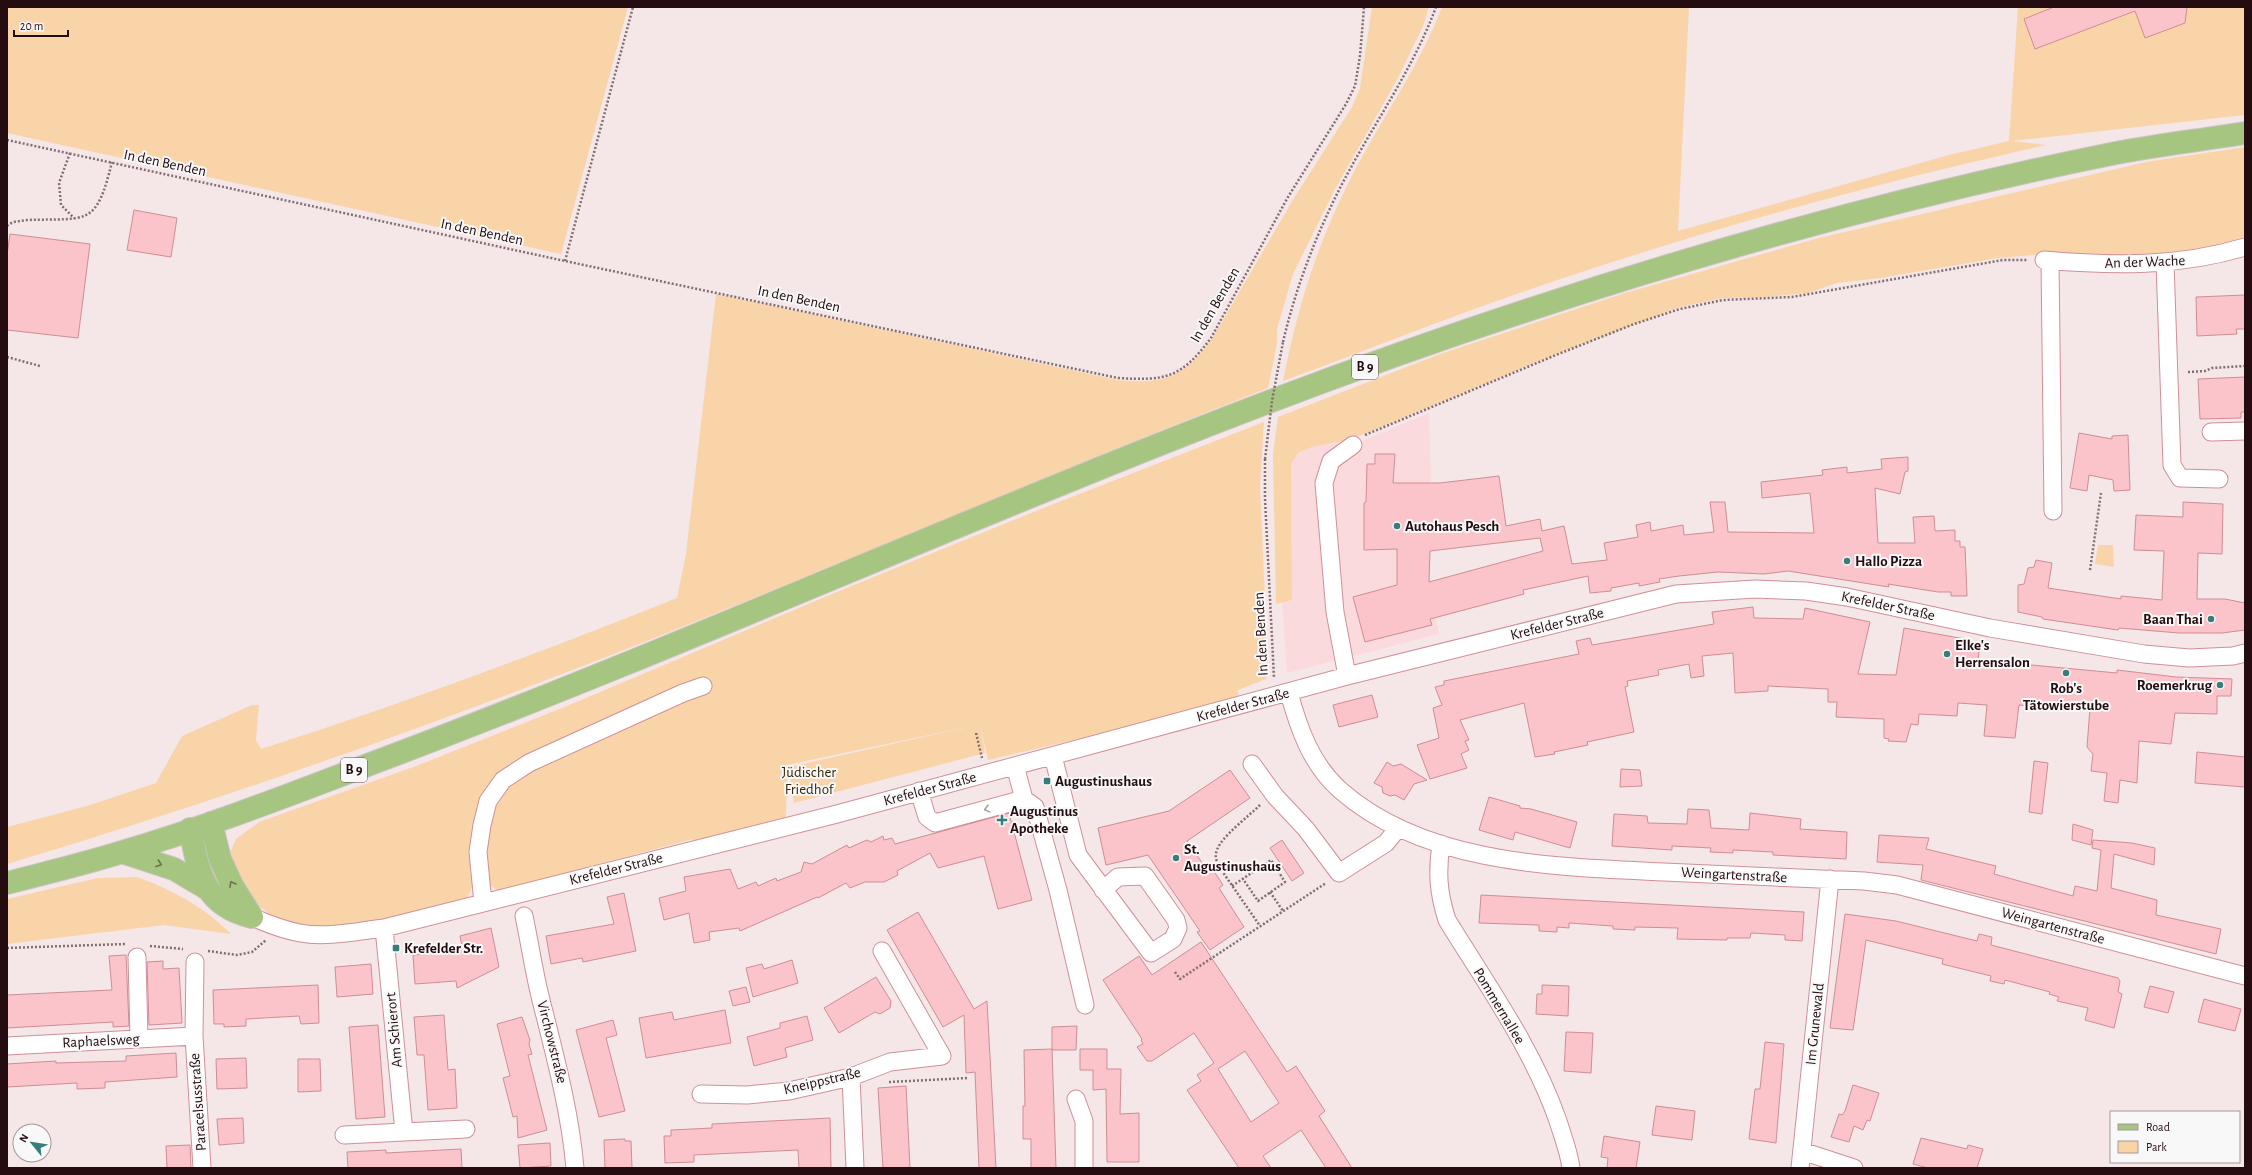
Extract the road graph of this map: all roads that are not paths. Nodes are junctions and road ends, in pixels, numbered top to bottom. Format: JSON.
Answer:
{"nodes":[{"id":1,"x":2245,"y":133,"type":"edge"},
{"id":2,"x":2245,"y":247,"type":"edge"},
{"id":3,"x":2166,"y":263,"type":"junction"},
{"id":4,"x":2245,"y":431,"type":"edge"},
{"id":5,"x":2211,"y":432,"type":"dead end"},
{"id":6,"x":1353,"y":445,"type":"road end"},
{"id":7,"x":2219,"y":479,"type":"dead end"},
{"id":8,"x":2053,"y":511,"type":"dead end"},
{"id":9,"x":2245,"y":653,"type":"edge"},
{"id":10,"x":1347,"y":676,"type":"junction"},
{"id":11,"x":703,"y":686,"type":"dead end"},
{"id":12,"x":1282,"y":695,"type":"junction"},
{"id":13,"x":1053,"y":756,"type":"junction"},
{"id":14,"x":1252,"y":764,"type":"dead end"},
{"id":15,"x":1015,"y":766,"type":"junction"},
{"id":16,"x":919,"y":791,"type":"junction"},
{"id":17,"x":1024,"y":799,"type":"junction"},
{"id":18,"x":211,"y":823,"type":"junction"},
{"id":19,"x":1398,"y":828,"type":"junction"},
{"id":20,"x":190,"y":829,"type":"junction"},
{"id":21,"x":1441,"y":844,"type":"junction"},
{"id":22,"x":122,"y":852,"type":"junction"},
{"id":23,"x":1830,"y":879,"type":"junction"},
{"id":24,"x":7,"y":883,"type":"edge"},
{"id":25,"x":206,"y":888,"type":"junction"},
{"id":26,"x":1103,"y":890,"type":"junction"},
{"id":27,"x":483,"y":903,"type":"junction"},
{"id":28,"x":524,"y":916,"type":"dead end"},
{"id":29,"x":252,"y":917,"type":"junction"},
{"id":30,"x":384,"y":928,"type":"junction"},
{"id":31,"x":882,"y":951,"type":"dead end"},
{"id":32,"x":137,"y":957,"type":"dead end"},
{"id":33,"x":195,"y":962,"type":"dead end"},
{"id":34,"x":2245,"y":976,"type":"edge"},
{"id":35,"x":1085,"y":1005,"type":"dead end"},
{"id":36,"x":194,"y":1036,"type":"junction"},
{"id":37,"x":138,"y":1039,"type":"junction"},
{"id":38,"x":7,"y":1046,"type":"edge"},
{"id":39,"x":851,"y":1077,"type":"junction"},
{"id":40,"x":701,"y":1094,"type":"dead end"},
{"id":41,"x":1076,"y":1099,"type":"dead end"},
{"id":42,"x":466,"y":1129,"type":"dead end"},
{"id":43,"x":404,"y":1132,"type":"junction"},
{"id":44,"x":344,"y":1135,"type":"dead end"},
{"id":45,"x":1802,"y":1151,"type":"junction"},
{"id":46,"x":202,"y":1168,"type":"edge"},
{"id":47,"x":575,"y":1168,"type":"edge"},
{"id":48,"x":855,"y":1168,"type":"edge"},
{"id":49,"x":1084,"y":1168,"type":"edge"},
{"id":50,"x":1571,"y":1168,"type":"edge"},
{"id":51,"x":1800,"y":1168,"type":"edge"},
{"id":52,"x":1854,"y":1168,"type":"edge"}],
"edges":[{"from":1,"to":18,"type":"main road","number":"B 9"},
{"from":2,"to":3,"type":"street","name":"An der Wache"},
{"from":3,"to":7,"type":"street"},
{"from":3,"to":8,"type":"street","name":"An der Wache"},
{"from":4,"to":5,"type":"street"},
{"from":6,"to":10,"type":"street"},
{"from":9,"to":10,"type":"street","name":"Krefelder Straße"},
{"from":10,"to":12,"type":"street","name":"Krefelder Straße"},
{"from":11,"to":27,"type":"street"},
{"from":12,"to":13,"type":"street","name":"Krefelder Straße"},
{"from":12,"to":19,"type":"street","name":"Weingartenstraße"},
{"from":13,"to":15,"type":"street","name":"Krefelder Straße"},
{"from":13,"to":26,"type":"street"},
{"from":14,"to":19,"type":"street"},
{"from":15,"to":16,"type":"street","name":"Krefelder Straße"},
{"from":15,"to":17,"type":"street"},
{"from":17,"to":16,"type":"street","one_way":true},
{"from":16,"to":27,"type":"street","name":"Krefelder Straße"},
{"from":17,"to":35,"type":"street"},
{"from":18,"to":20,"type":"main road","number":"B 9"},
{"from":29,"to":18,"type":"main road","one_way":true},
{"from":19,"to":21,"type":"street","name":"Weingartenstraße"},
{"from":20,"to":22,"type":"main road","number":"B 9"},
{"from":20,"to":25,"type":"main road"},
{"from":21,"to":23,"type":"street","name":"Weingartenstraße"},
{"from":21,"to":50,"type":"street","name":"Pommernallee"},
{"from":22,"to":24,"type":"main road","number":"B 9"},
{"from":22,"to":25,"type":"main road","one_way":true},
{"from":23,"to":34,"type":"street","name":"Weingartenstraße"},
{"from":23,"to":45,"type":"street","name":"Im Grunewald"},
{"from":25,"to":29,"type":"main road"},
{"from":26,"to":26,"type":"street"},
{"from":27,"to":30,"type":"street","name":"Krefelder Straße"},
{"from":28,"to":47,"type":"street","name":"Virchowstraße"},
{"from":29,"to":30,"type":"street","name":"Krefelder Straße"},
{"from":30,"to":43,"type":"street","name":"Am Schierort"},
{"from":31,"to":39,"type":"street","name":"Kneippstraße"},
{"from":32,"to":37,"type":"street"},
{"from":33,"to":36,"type":"street","name":"Paracelsusstraße"},
{"from":36,"to":37,"type":"street","name":"Raphaelsweg"},
{"from":36,"to":46,"type":"street","name":"Paracelsusstraße"},
{"from":37,"to":38,"type":"street","name":"Raphaelsweg"},
{"from":39,"to":40,"type":"street","name":"Kneippstraße"},
{"from":39,"to":48,"type":"street"},
{"from":41,"to":49,"type":"street"},
{"from":42,"to":43,"type":"street"},
{"from":43,"to":44,"type":"street"},
{"from":45,"to":51,"type":"street","name":"Im Grunewald"},
{"from":45,"to":52,"type":"street"}]}
